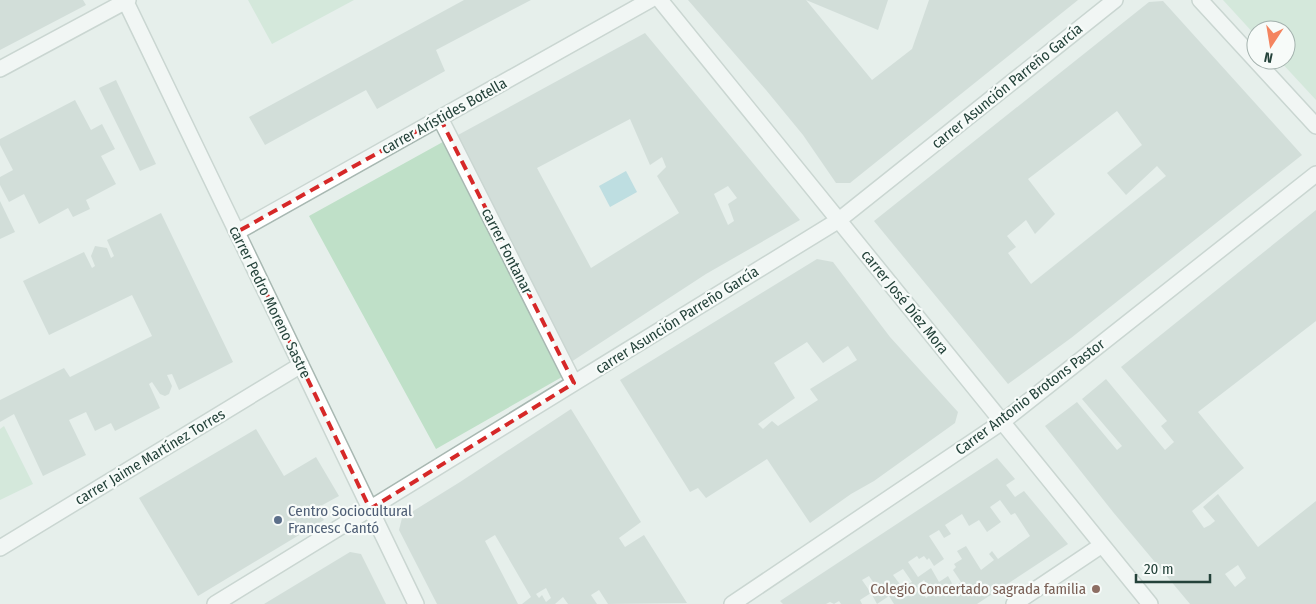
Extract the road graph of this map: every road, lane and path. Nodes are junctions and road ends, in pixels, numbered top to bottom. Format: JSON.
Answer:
{"nodes":[{"id":1,"x":126,"y":0,"type":"edge"},
{"id":2,"x":650,"y":0,"type":"edge"},
{"id":3,"x":660,"y":0,"type":"edge"},
{"id":4,"x":1115,"y":0,"type":"edge"},
{"id":5,"x":1200,"y":0,"type":"edge"},
{"id":6,"x":0,"y":69,"type":"edge"},
{"id":7,"x":440,"y":118,"type":"junction"},
{"id":8,"x":1316,"y":126,"type":"edge"},
{"id":9,"x":1316,"y":174,"type":"edge"},
{"id":10,"x":839,"y":220,"type":"junction"},
{"id":11,"x":237,"y":232,"type":"junction"},
{"id":12,"x":301,"y":365,"type":"junction"},
{"id":13,"x":574,"y":383,"type":"junction"},
{"id":14,"x":1002,"y":422,"type":"junction"},
{"id":15,"x":370,"y":509,"type":"junction"},
{"id":16,"x":1102,"y":545,"type":"junction"},
{"id":17,"x":0,"y":548,"type":"edge"},
{"id":18,"x":750,"y":599,"type":"edge"},
{"id":19,"x":215,"y":604,"type":"edge"},
{"id":20,"x":416,"y":604,"type":"edge"},
{"id":21,"x":732,"y":604,"type":"edge"},
{"id":22,"x":1014,"y":604,"type":"edge"},
{"id":23,"x":1150,"y":604,"type":"edge"}],
"edges":[{"from":1,"to":6,"type":"street"},
{"from":1,"to":11,"type":"street","name":"carrer Pedro Moreno Sastre"},
{"from":2,"to":7,"type":"street","name":"carrer Arístides Botella"},
{"from":3,"to":10,"type":"street","name":"carrer José Díez Mora"},
{"from":4,"to":10,"type":"street","name":"carrer Asunción Parreño García"},
{"from":5,"to":8,"type":"street"},
{"from":7,"to":11,"type":"street","name":"carrer Arístides Botella"},
{"from":7,"to":13,"type":"street","name":"carrer Fontanar"},
{"from":9,"to":14,"type":"street","name":"Carrer Antonio Brotons Pastor"},
{"from":10,"to":13,"type":"street","name":"carrer Asunción Parreño García"},
{"from":10,"to":14,"type":"street","name":"carrer José Díez Mora"},
{"from":11,"to":12,"type":"street","name":"carrer Pedro Moreno Sastre"},
{"from":12,"to":15,"type":"street","name":"carrer Pedro Moreno Sastre"},
{"from":12,"to":17,"type":"street","name":"carrer Jaime Martínez Torres"},
{"from":13,"to":15,"type":"street","name":"carrer Asunción Parreño García"},
{"from":14,"to":16,"type":"street","name":"carrer José Díez Mora"},
{"from":14,"to":18,"type":"street","name":"Carrer Antonio Brotons Pastor"},
{"from":15,"to":19,"type":"street","name":"carrer Asunción Parreño García"},
{"from":15,"to":20,"type":"street","name":"carrer Pedro Moreno Sastre"},
{"from":16,"to":22,"type":"street"},
{"from":16,"to":23,"type":"street","name":"carrer José Díez Mora"},
{"from":18,"to":21,"type":"street","name":"Carrer Antonio Brotons Pastor"}]}
